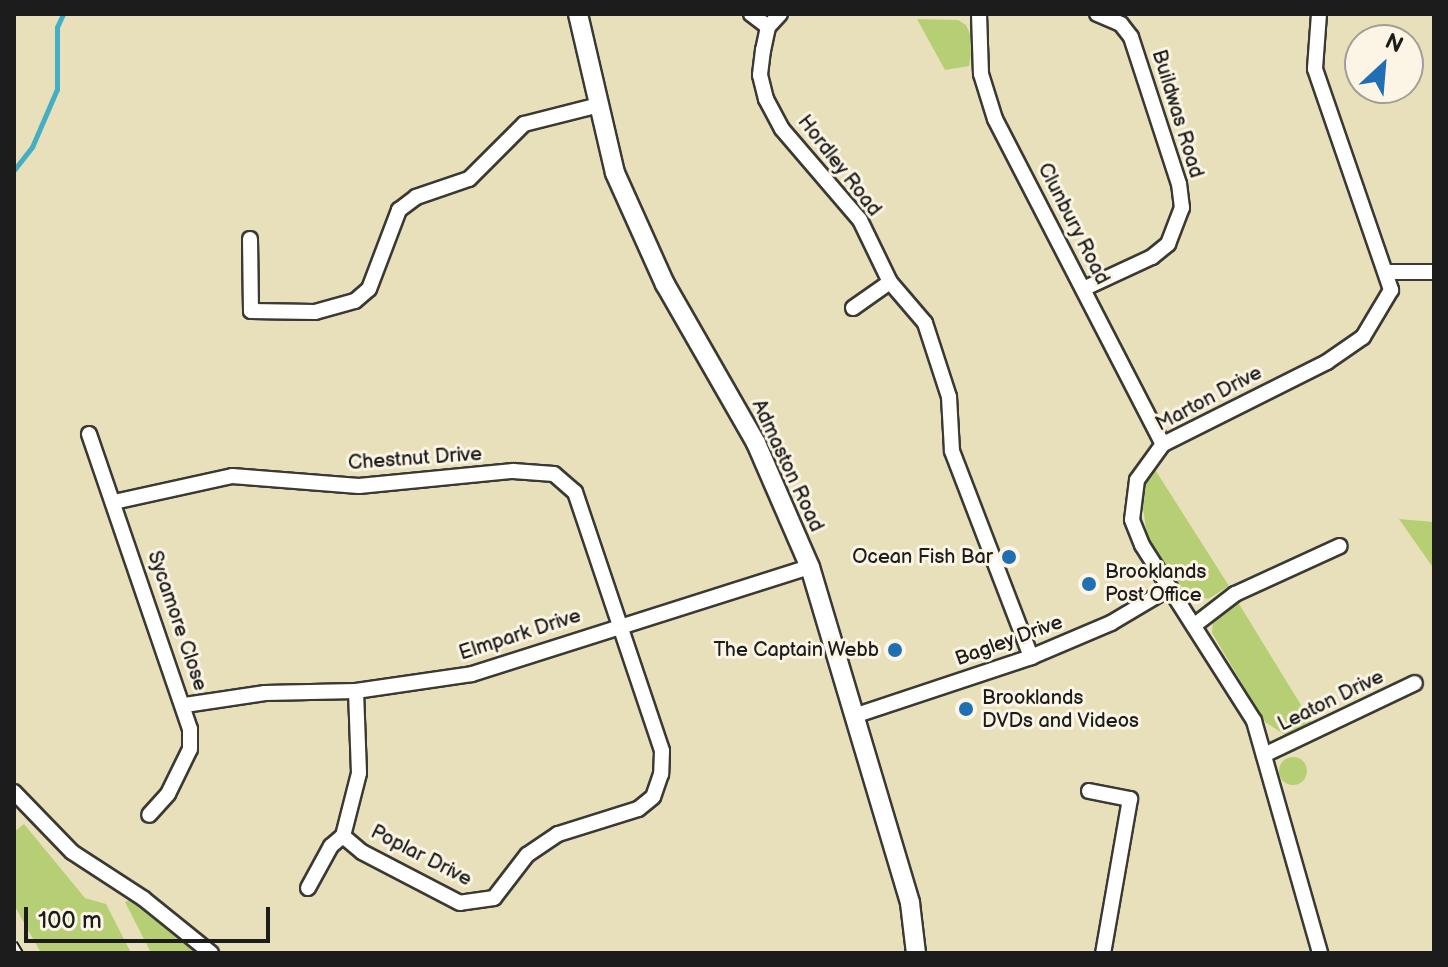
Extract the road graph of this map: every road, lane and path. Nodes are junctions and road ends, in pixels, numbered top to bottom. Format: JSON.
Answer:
{"nodes":[{"id":1,"x":578,"y":14,"type":"edge"},
{"id":2,"x":751,"y":14,"type":"edge"},
{"id":3,"x":780,"y":14,"type":"edge"},
{"id":4,"x":979,"y":14,"type":"edge"},
{"id":5,"x":1097,"y":14,"type":"edge"},
{"id":6,"x":1319,"y":14,"type":"edge"},
{"id":7,"x":1124,"y":19,"type":"edge"},
{"id":8,"x":768,"y":27,"type":"junction"},
{"id":9,"x":599,"y":105,"type":"junction"},
{"id":10,"x":250,"y":239,"type":"dead end"},
{"id":11,"x":1388,"y":272,"type":"junction"},
{"id":12,"x":1434,"y":272,"type":"edge"},
{"id":13,"x":890,"y":282,"type":"junction"},
{"id":14,"x":1083,"y":289,"type":"junction"},
{"id":15,"x":853,"y":308,"type":"dead end"},
{"id":16,"x":89,"y":434,"type":"dead end"},
{"id":17,"x":1163,"y":444,"type":"junction"},
{"id":18,"x":114,"y":502,"type":"junction"},
{"id":19,"x":1340,"y":546,"type":"dead end"},
{"id":20,"x":810,"y":567,"type":"junction"},
{"id":21,"x":1170,"y":588,"type":"junction"},
{"id":22,"x":619,"y":624,"type":"junction"},
{"id":23,"x":1196,"y":624,"type":"junction"},
{"id":24,"x":1031,"y":657,"type":"junction"},
{"id":25,"x":1415,"y":683,"type":"dead end"},
{"id":26,"x":356,"y":691,"type":"junction"},
{"id":27,"x":185,"y":705,"type":"junction"},
{"id":28,"x":854,"y":716,"type":"junction"},
{"id":29,"x":1264,"y":755,"type":"junction"},
{"id":30,"x":1089,"y":791,"type":"dead end"},
{"id":31,"x":14,"y":792,"type":"edge"},
{"id":32,"x":149,"y":815,"type":"dead end"},
{"id":33,"x":343,"y":836,"type":"junction"},
{"id":34,"x":308,"y":888,"type":"dead end"},
{"id":35,"x":211,"y":953,"type":"edge"},
{"id":36,"x":916,"y":953,"type":"edge"},
{"id":37,"x":1103,"y":953,"type":"edge"},
{"id":38,"x":1320,"y":953,"type":"edge"}],
"edges":[{"from":1,"to":9,"type":"street","name":"Admaston Road"},
{"from":2,"to":8,"type":"street"},
{"from":3,"to":8,"type":"street"},
{"from":4,"to":14,"type":"street","name":"Clunbury Road"},
{"from":5,"to":7,"type":"street","name":"Buildwas Road"},
{"from":6,"to":11,"type":"street"},
{"from":7,"to":14,"type":"street","name":"Buildwas Road"},
{"from":8,"to":13,"type":"street","name":"Hordley Road"},
{"from":9,"to":10,"type":"street"},
{"from":9,"to":20,"type":"street","name":"Admaston Road"},
{"from":11,"to":12,"type":"street"},
{"from":11,"to":17,"type":"street","name":"Marton Drive"},
{"from":13,"to":15,"type":"street"},
{"from":13,"to":24,"type":"street","name":"Hordley Road"},
{"from":14,"to":17,"type":"street","name":"Clunbury Road"},
{"from":16,"to":18,"type":"street","name":"Sycamore Close"},
{"from":17,"to":21,"type":"street","name":"Marton Drive"},
{"from":18,"to":22,"type":"street","name":"Chestnut Drive"},
{"from":18,"to":27,"type":"street","name":"Sycamore Close"},
{"from":19,"to":23,"type":"street"},
{"from":20,"to":22,"type":"street","name":"Elmpark Drive"},
{"from":20,"to":28,"type":"street","name":"Admaston Road"},
{"from":21,"to":23,"type":"street","name":"Marton Drive"},
{"from":21,"to":24,"type":"street","name":"Bagley Drive"},
{"from":22,"to":26,"type":"street","name":"Elmpark Drive"},
{"from":22,"to":33,"type":"street","name":"Poplar Drive"},
{"from":23,"to":29,"type":"street","name":"Marton Drive"},
{"from":24,"to":28,"type":"street","name":"Bagley Drive"},
{"from":25,"to":29,"type":"street","name":"Leaton Drive"},
{"from":26,"to":27,"type":"street","name":"Elmpark Drive"},
{"from":26,"to":33,"type":"street","name":"Poplar Drive"},
{"from":27,"to":32,"type":"street","name":"Sycamore Close"},
{"from":28,"to":36,"type":"street","name":"Admaston Road"},
{"from":29,"to":38,"type":"street","name":"Marton Drive"},
{"from":30,"to":37,"type":"street"},
{"from":31,"to":35,"type":"street"},
{"from":33,"to":34,"type":"street"}]}
